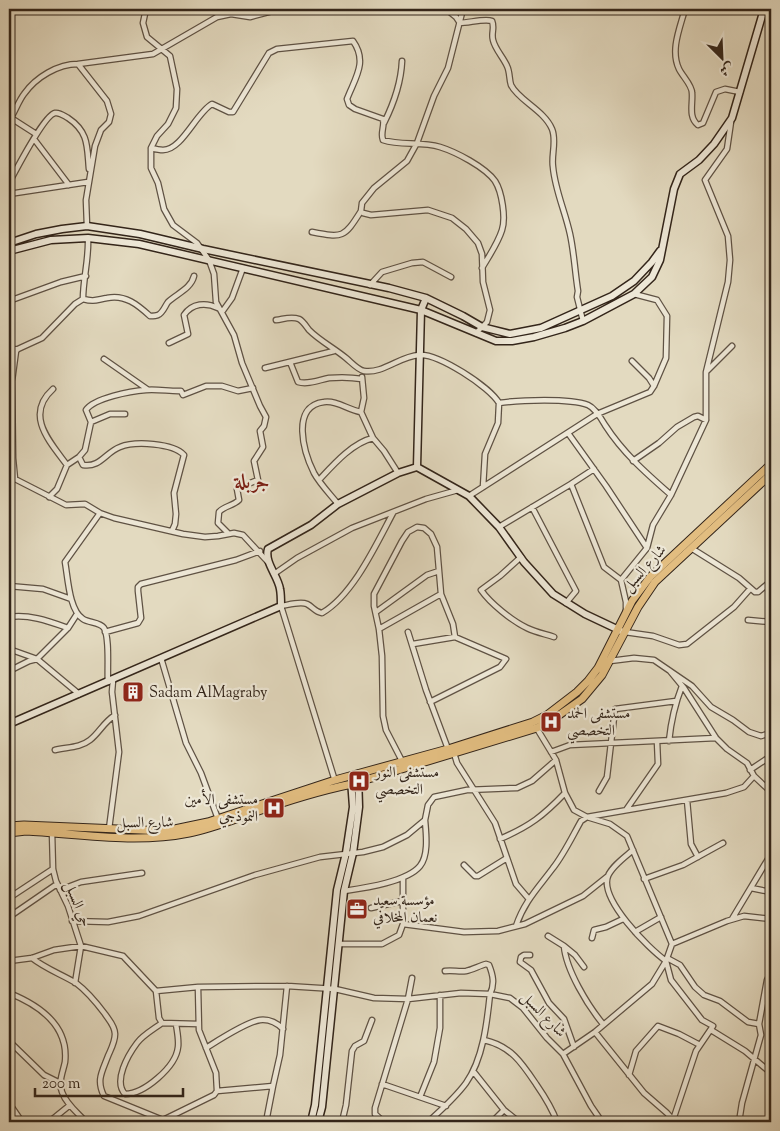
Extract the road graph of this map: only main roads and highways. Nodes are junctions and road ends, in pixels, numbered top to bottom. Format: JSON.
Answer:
{"nodes":[{"id":1,"x":771,"y":464,"type":"edge"},
{"id":2,"x":771,"y":474,"type":"edge"},
{"id":3,"x":535,"y":725,"type":"junction"},
{"id":4,"x":451,"y":751,"type":"junction"},
{"id":5,"x":355,"y":779,"type":"junction"},
{"id":6,"x":336,"y":783,"type":"junction"},
{"id":7,"x":9,"y":826,"type":"edge"},
{"id":8,"x":9,"y":833,"type":"edge"}],
"edges":[{"from":1,"to":3,"type":"main road","name":"شارع السبل"},
{"from":2,"to":3,"type":"main road","name":"شارع السبل"},
{"from":3,"to":4,"type":"main road","name":"شارع السبل"},
{"from":4,"to":5,"type":"main road","name":"شارع السبل"},
{"from":4,"to":5,"type":"main road","name":"شارع السبل"},
{"from":5,"to":6,"type":"main road","name":"شارع السبل"},
{"from":6,"to":7,"type":"main road","name":"شارع السبل"},
{"from":6,"to":8,"type":"main road","name":"شارع السبل"}]}
